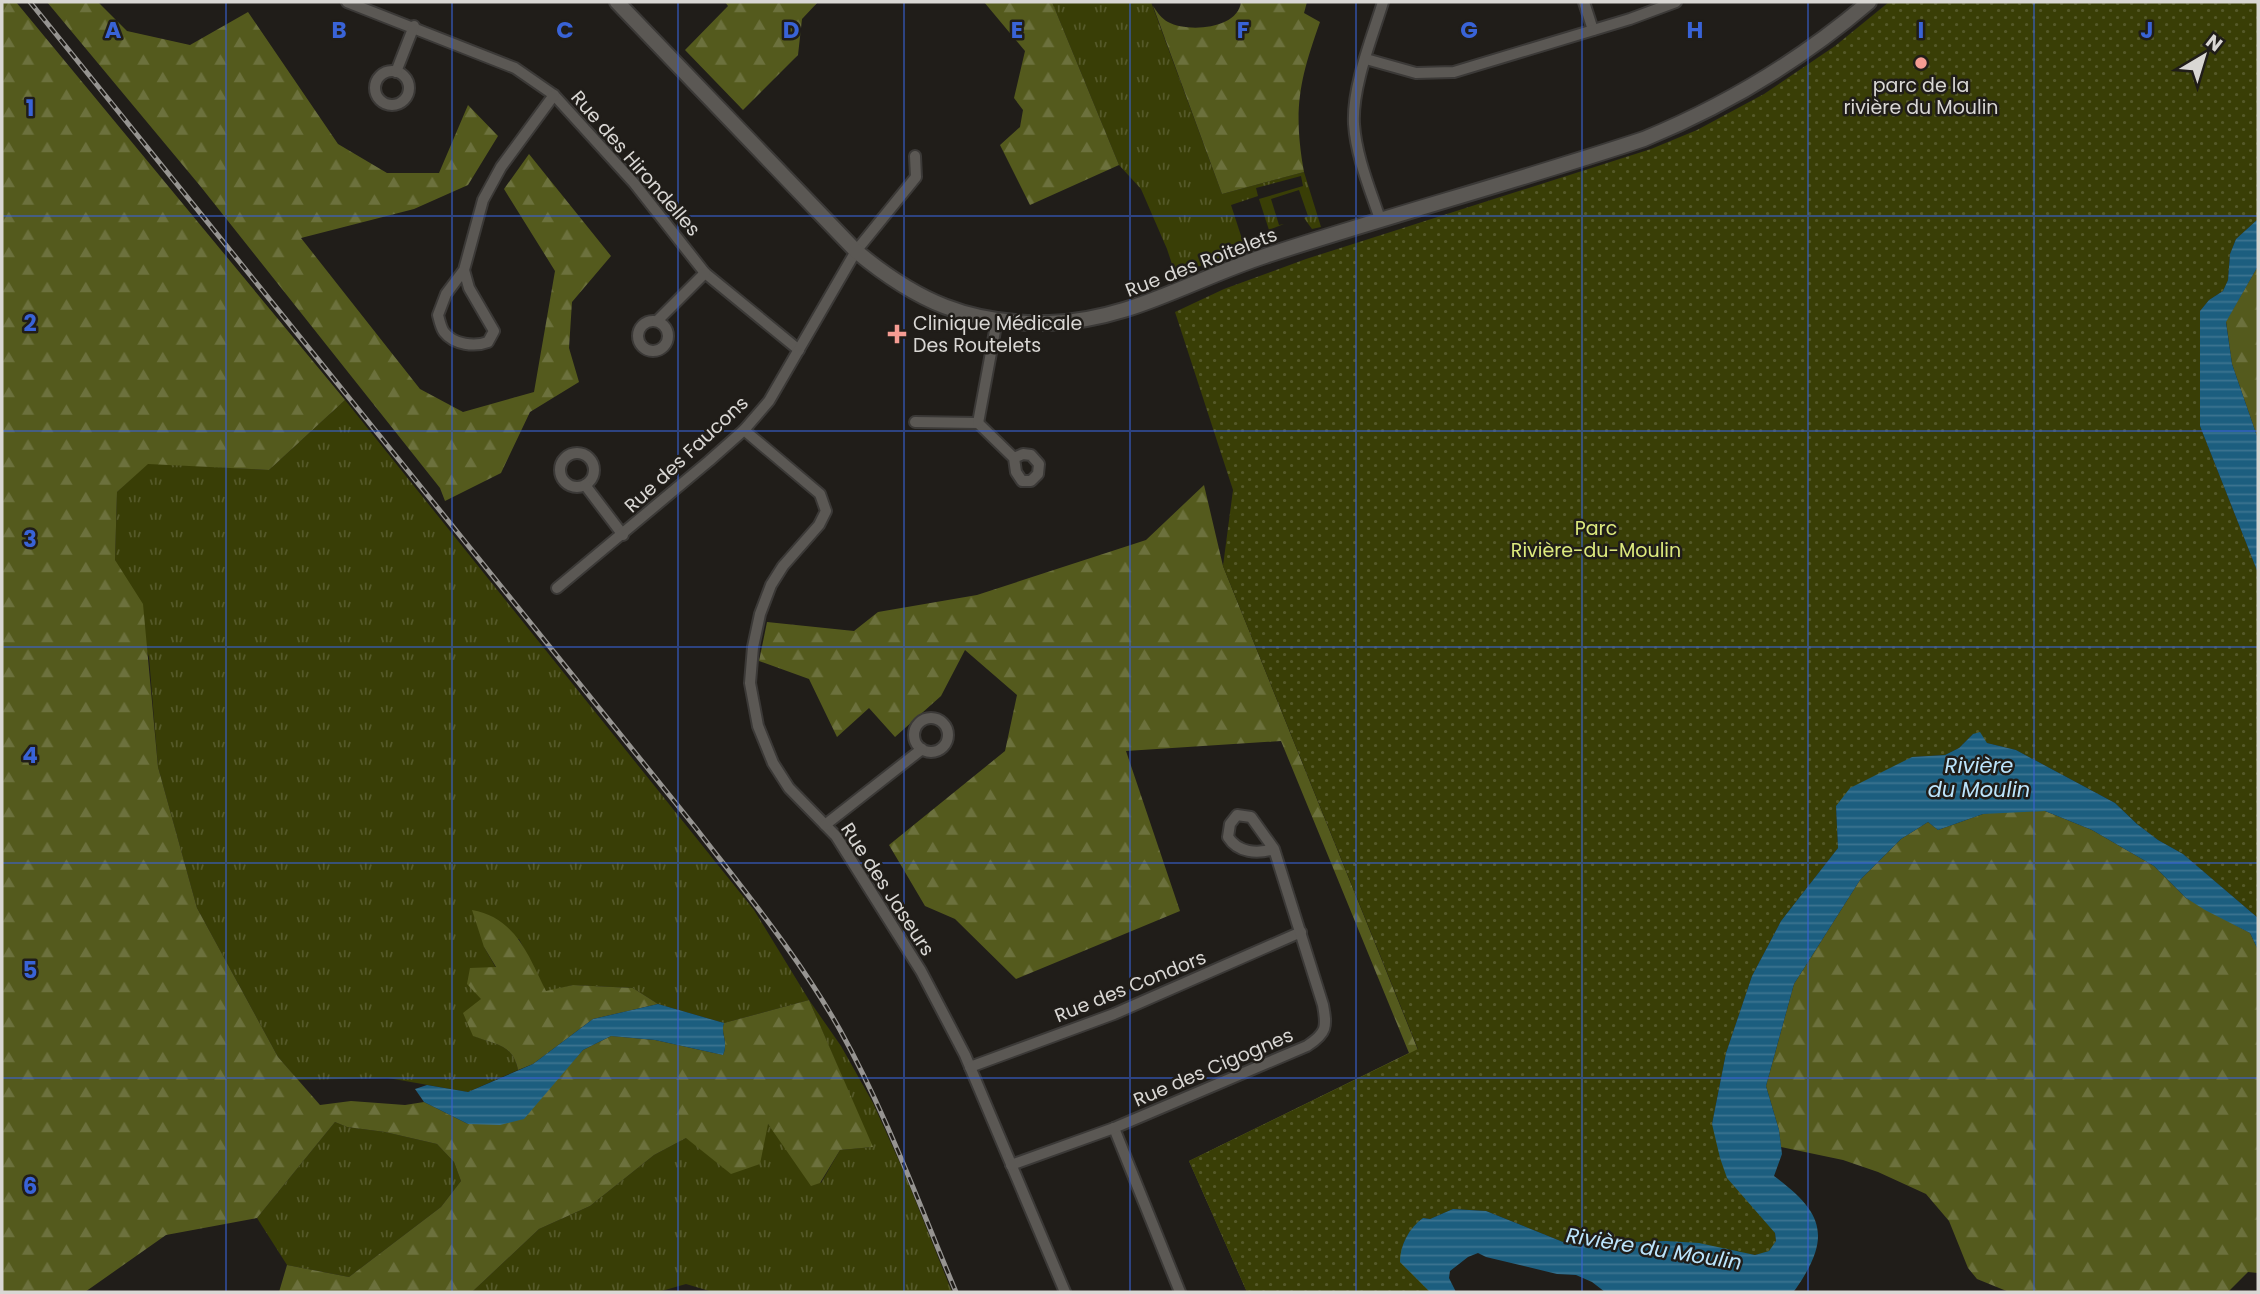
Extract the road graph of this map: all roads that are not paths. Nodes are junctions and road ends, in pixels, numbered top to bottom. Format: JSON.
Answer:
{"nodes":[{"id":1,"x":347,"y":2,"type":"edge"},
{"id":2,"x":617,"y":2,"type":"edge"},
{"id":3,"x":1383,"y":2,"type":"edge"},
{"id":4,"x":1584,"y":2,"type":"edge"},
{"id":5,"x":1676,"y":2,"type":"edge"},
{"id":6,"x":1869,"y":2,"type":"edge"},
{"id":7,"x":414,"y":26,"type":"junction"},
{"id":8,"x":1593,"y":30,"type":"junction"},
{"id":9,"x":1366,"y":60,"type":"junction"},
{"id":10,"x":396,"y":72,"type":"dead end"},
{"id":11,"x":554,"y":95,"type":"junction"},
{"id":12,"x":915,"y":156,"type":"dead end"},
{"id":13,"x":1380,"y":219,"type":"junction"},
{"id":14,"x":856,"y":251,"type":"junction"},
{"id":15,"x":464,"y":270,"type":"junction"},
{"id":16,"x":705,"y":274,"type":"junction"},
{"id":17,"x":997,"y":320,"type":"junction"},
{"id":18,"x":657,"y":321,"type":"dead end"},
{"id":19,"x":799,"y":350,"type":"junction"},
{"id":20,"x":915,"y":422,"type":"dead end"},
{"id":21,"x":978,"y":423,"type":"junction"},
{"id":22,"x":744,"y":430,"type":"junction"},
{"id":23,"x":1014,"y":458,"type":"dead end"},
{"id":24,"x":585,"y":485,"type":"dead end"},
{"id":25,"x":623,"y":535,"type":"junction"},
{"id":26,"x":557,"y":588,"type":"dead end"},
{"id":27,"x":922,"y":749,"type":"dead end"},
{"id":28,"x":825,"y":825,"type":"junction"},
{"id":29,"x":1274,"y":849,"type":"dead end"},
{"id":30,"x":1301,"y":932,"type":"junction"},
{"id":31,"x":970,"y":1066,"type":"junction"},
{"id":32,"x":1114,"y":1128,"type":"junction"},
{"id":33,"x":1011,"y":1165,"type":"junction"},
{"id":34,"x":1065,"y":1292,"type":"edge"},
{"id":35,"x":1180,"y":1292,"type":"edge"}],
"edges":[{"from":1,"to":7,"type":"street","name":"Rue des Hirondelles"},
{"from":2,"to":14,"type":"street","name":"Rue des Roitelets"},
{"from":3,"to":9,"type":"street"},
{"from":4,"to":8,"type":"street"},
{"from":5,"to":8,"type":"street"},
{"from":6,"to":13,"type":"street","name":"Rue des Roitelets"},
{"from":7,"to":10,"type":"street"},
{"from":7,"to":11,"type":"street","name":"Rue des Hirondelles"},
{"from":8,"to":9,"type":"street"},
{"from":9,"to":13,"type":"street"},
{"from":11,"to":15,"type":"street"},
{"from":11,"to":16,"type":"street","name":"Rue des Hirondelles"},
{"from":12,"to":14,"type":"street","name":"Rue des Faucons"},
{"from":13,"to":17,"type":"street","name":"Rue des Roitelets"},
{"from":14,"to":17,"type":"street","name":"Rue des Roitelets"},
{"from":14,"to":19,"type":"street","name":"Rue des Faucons"},
{"from":15,"to":15,"type":"street"},
{"from":16,"to":18,"type":"street"},
{"from":16,"to":19,"type":"street","name":"Rue des Hirondelles"},
{"from":17,"to":21,"type":"street"},
{"from":19,"to":22,"type":"street","name":"Rue des Faucons"},
{"from":20,"to":21,"type":"street"},
{"from":21,"to":23,"type":"street"},
{"from":22,"to":25,"type":"street","name":"Rue des Faucons"},
{"from":22,"to":28,"type":"street","name":"Rue des Jaseurs"},
{"from":24,"to":25,"type":"street"},
{"from":25,"to":26,"type":"street","name":"Rue des Faucons"},
{"from":27,"to":28,"type":"street"},
{"from":28,"to":31,"type":"street","name":"Rue des Jaseurs"},
{"from":29,"to":30,"type":"street","name":"Rue des Cigognes"},
{"from":30,"to":31,"type":"street","name":"Rue des Condors"},
{"from":30,"to":32,"type":"street","name":"Rue des Cigognes"},
{"from":31,"to":33,"type":"street","name":"Rue des Jaseurs"},
{"from":32,"to":33,"type":"street","name":"Rue des Cigognes"},
{"from":32,"to":35,"type":"street"},
{"from":33,"to":34,"type":"street","name":"Rue des Jaseurs"}]}
